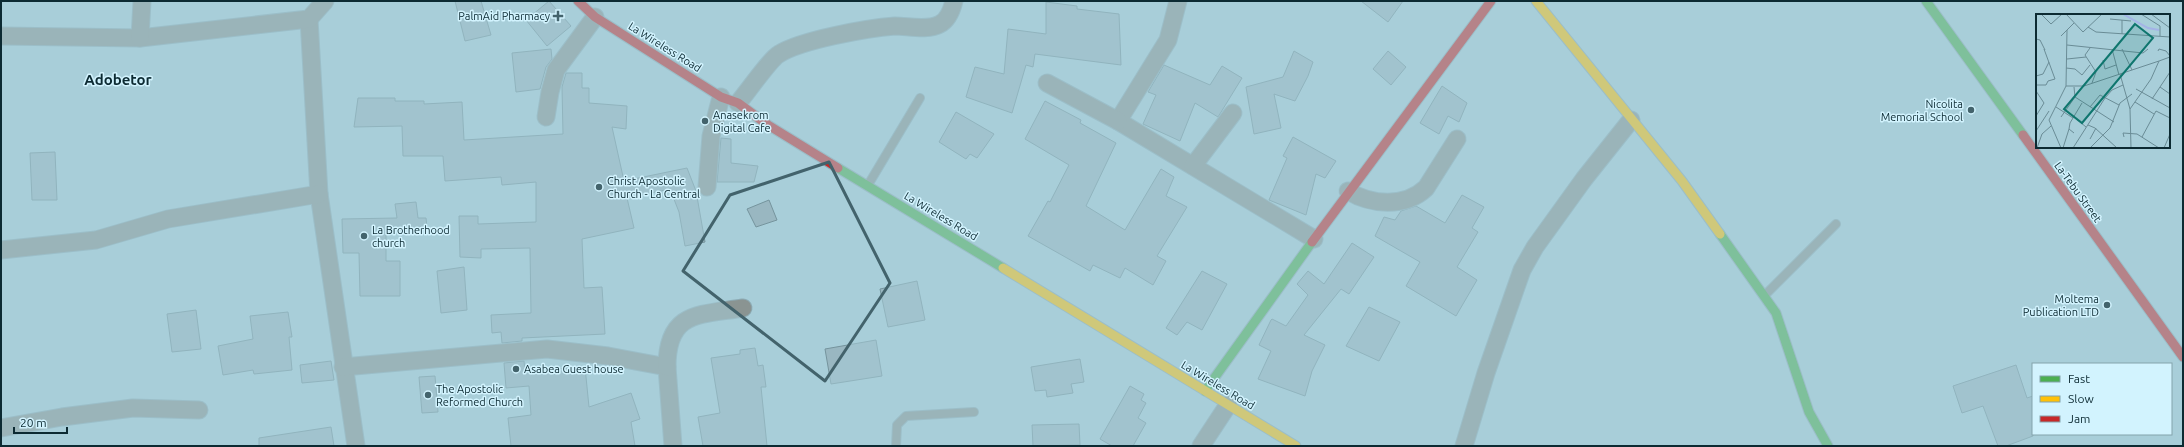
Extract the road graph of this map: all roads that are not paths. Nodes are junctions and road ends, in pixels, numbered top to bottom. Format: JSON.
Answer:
{"nodes":[{"id":1,"x":142,"y":1,"type":"edge"},
{"id":2,"x":325,"y":1,"type":"edge"},
{"id":3,"x":578,"y":1,"type":"edge"},
{"id":4,"x":954,"y":1,"type":"edge"},
{"id":5,"x":1178,"y":1,"type":"edge"},
{"id":6,"x":1491,"y":1,"type":"edge"},
{"id":7,"x":1926,"y":1,"type":"edge"},
{"id":8,"x":1540,"y":2,"type":"edge"},
{"id":9,"x":595,"y":17,"type":"junction"},
{"id":10,"x":309,"y":19,"type":"junction"},
{"id":11,"x":1,"y":36,"type":"edge"},
{"id":12,"x":140,"y":38,"type":"junction"},
{"id":13,"x":1047,"y":83,"type":"dead end"},
{"id":14,"x":721,"y":97,"type":"junction"},
{"id":15,"x":920,"y":98,"type":"dead end"},
{"id":16,"x":738,"y":104,"type":"junction"},
{"id":17,"x":1233,"y":113,"type":"dead end"},
{"id":18,"x":546,"y":117,"type":"dead end"},
{"id":19,"x":1632,"y":120,"type":"junction"},
{"id":20,"x":1118,"y":121,"type":"junction"},
{"id":21,"x":1457,"y":139,"type":"dead end"},
{"id":22,"x":1194,"y":166,"type":"junction"},
{"id":23,"x":867,"y":185,"type":"junction"},
{"id":24,"x":707,"y":187,"type":"dead end"},
{"id":25,"x":1348,"y":191,"type":"junction"},
{"id":26,"x":319,"y":194,"type":"junction"},
{"id":27,"x":1836,"y":224,"type":"dead end"},
{"id":28,"x":1314,"y":239,"type":"junction"},
{"id":29,"x":2,"y":255,"type":"edge"},
{"id":30,"x":1765,"y":295,"type":"junction"},
{"id":31,"x":743,"y":308,"type":"dead end"},
{"id":32,"x":2183,"y":357,"type":"edge"},
{"id":33,"x":343,"y":367,"type":"junction"},
{"id":34,"x":667,"y":367,"type":"junction"},
{"id":35,"x":1205,"y":391,"type":"junction"},
{"id":36,"x":1228,"y":405,"type":"junction"},
{"id":37,"x":199,"y":410,"type":"dead end"},
{"id":38,"x":974,"y":412,"type":"dead end"},
{"id":39,"x":1,"y":428,"type":"edge"},
{"id":40,"x":356,"y":446,"type":"edge"},
{"id":41,"x":673,"y":446,"type":"edge"},
{"id":42,"x":896,"y":446,"type":"edge"},
{"id":43,"x":1201,"y":446,"type":"edge"},
{"id":44,"x":1296,"y":446,"type":"edge"},
{"id":45,"x":1464,"y":446,"type":"edge"},
{"id":46,"x":1828,"y":446,"type":"edge"}],
"edges":[{"from":1,"to":12,"type":"street"},
{"from":2,"to":10,"type":"street"},
{"from":3,"to":9,"type":"street","name":"La Wireless Road"},
{"from":4,"to":16,"type":"street"},
{"from":5,"to":20,"type":"street"},
{"from":6,"to":25,"type":"street"},
{"from":7,"to":32,"type":"street","name":"La-Tebu Street"},
{"from":8,"to":19,"type":"street"},
{"from":9,"to":14,"type":"street","name":"La Wireless Road"},
{"from":9,"to":18,"type":"street"},
{"from":10,"to":12,"type":"street"},
{"from":10,"to":26,"type":"street"},
{"from":11,"to":12,"type":"street"},
{"from":13,"to":20,"type":"street"},
{"from":14,"to":16,"type":"street","name":"La Wireless Road"},
{"from":14,"to":24,"type":"street"},
{"from":15,"to":23,"type":"lane"},
{"from":16,"to":23,"type":"street","name":"La Wireless Road"},
{"from":17,"to":22,"type":"street"},
{"from":19,"to":30,"type":"street"},
{"from":19,"to":45,"type":"street"},
{"from":20,"to":22,"type":"street"},
{"from":21,"to":25,"type":"street"},
{"from":22,"to":28,"type":"street"},
{"from":23,"to":35,"type":"street","name":"La Wireless Road"},
{"from":25,"to":28,"type":"street"},
{"from":26,"to":29,"type":"street"},
{"from":26,"to":33,"type":"street"},
{"from":27,"to":30,"type":"lane"},
{"from":28,"to":35,"type":"street"},
{"from":30,"to":46,"type":"street"},
{"from":31,"to":34,"type":"street"},
{"from":33,"to":34,"type":"street"},
{"from":33,"to":40,"type":"street"},
{"from":34,"to":41,"type":"street"},
{"from":35,"to":36,"type":"street","name":"La Wireless Road"},
{"from":36,"to":43,"type":"street"},
{"from":36,"to":44,"type":"street","name":"La Wireless Road"},
{"from":37,"to":39,"type":"street"},
{"from":38,"to":42,"type":"lane"}]}
